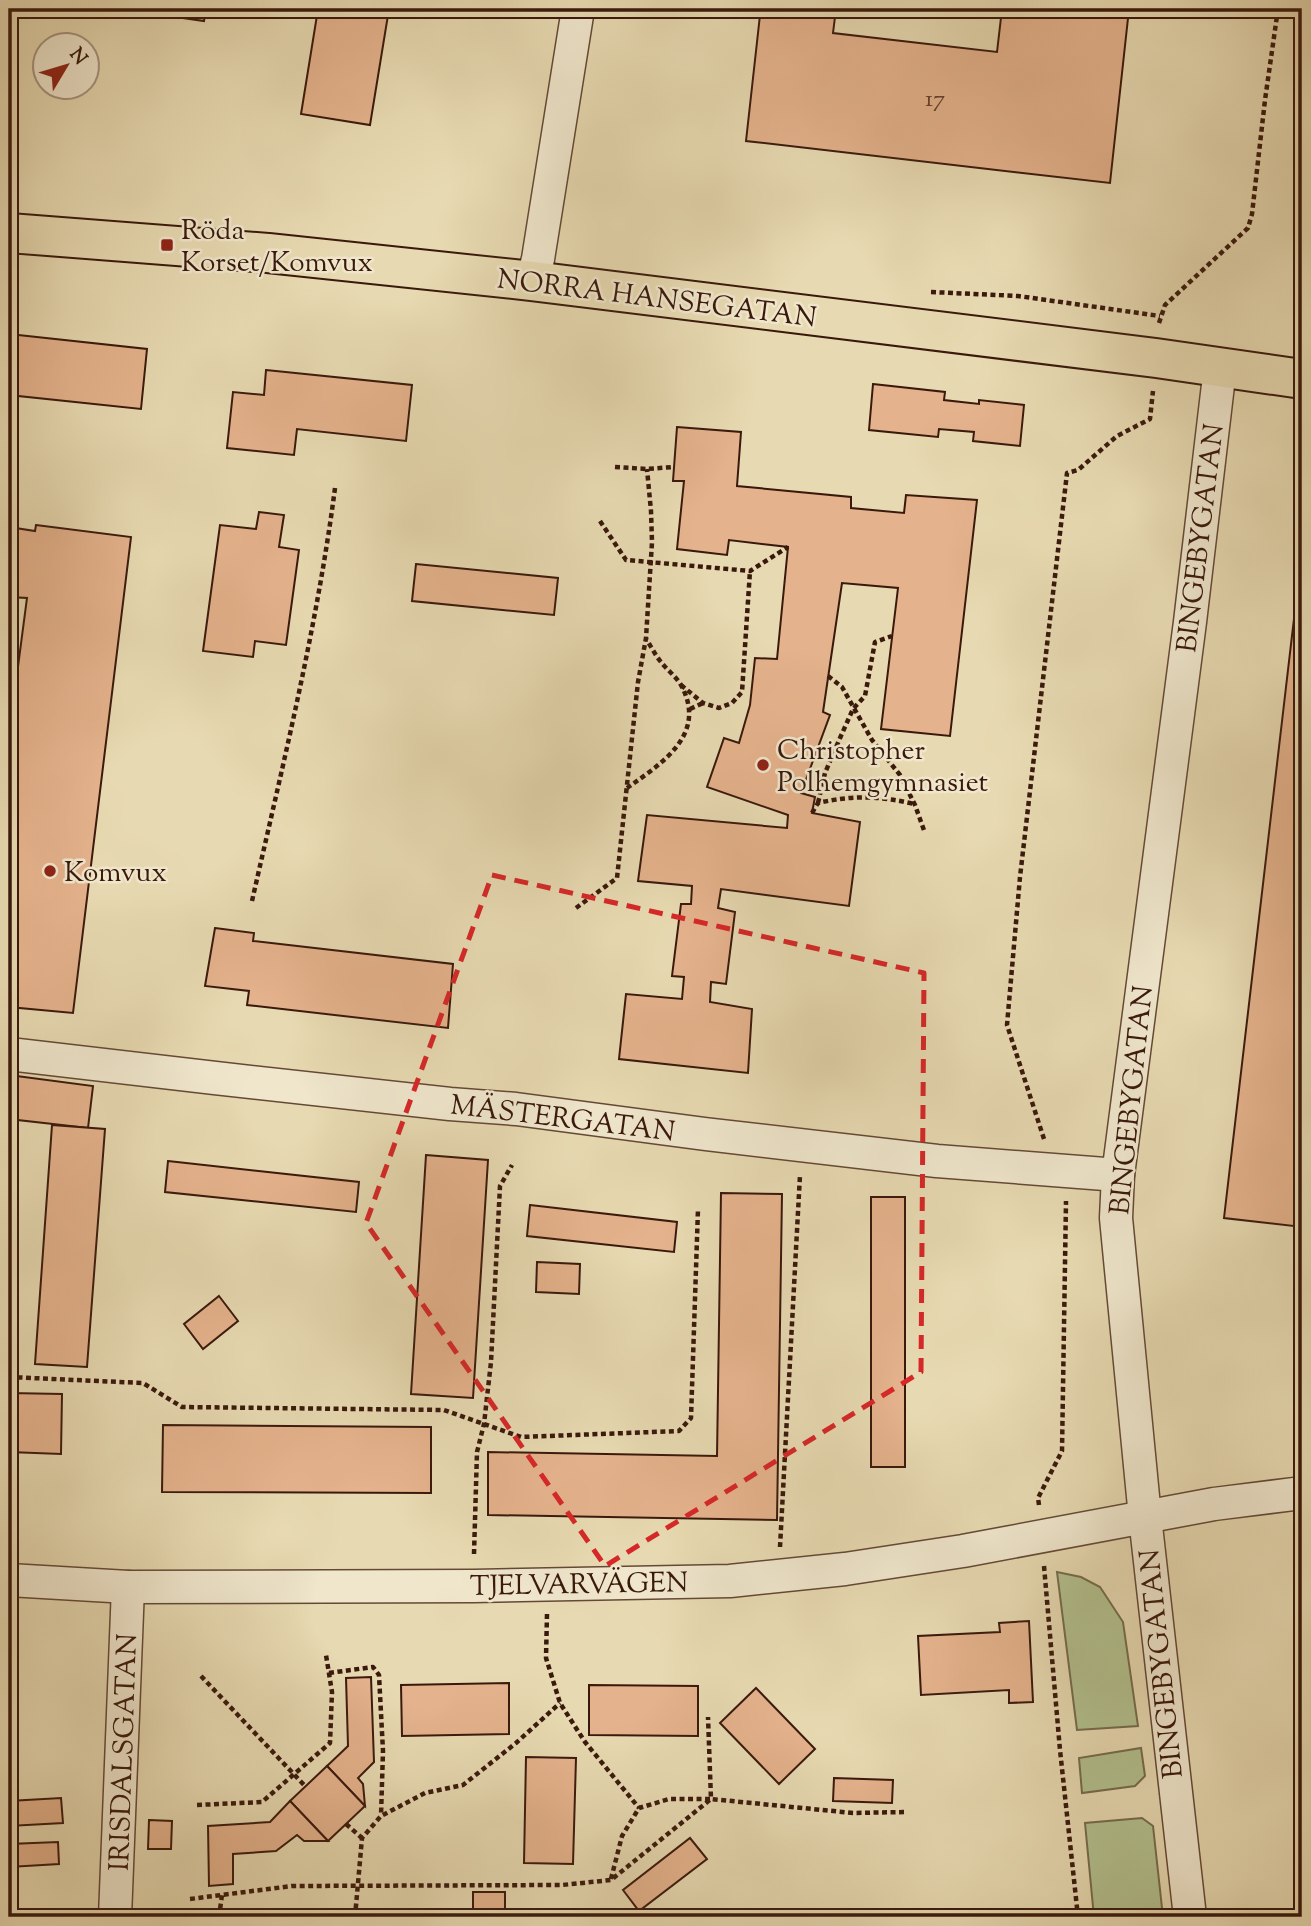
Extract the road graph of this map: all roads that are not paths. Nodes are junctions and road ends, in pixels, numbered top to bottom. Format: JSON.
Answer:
{"nodes":[{"id":1,"x":578,"y":9,"type":"edge"},
{"id":2,"x":9,"y":233,"type":"edge"},
{"id":3,"x":532,"y":281,"type":"junction"},
{"id":4,"x":1220,"y":369,"type":"junction"},
{"id":5,"x":1302,"y":379,"type":"edge"},
{"id":6,"x":9,"y":1054,"type":"edge"},
{"id":7,"x":1118,"y":1175,"type":"junction"},
{"id":8,"x":1302,"y":1493,"type":"edge"},
{"id":9,"x":1144,"y":1517,"type":"junction"},
{"id":10,"x":9,"y":1580,"type":"edge"},
{"id":11,"x":128,"y":1587,"type":"junction"},
{"id":12,"x":115,"y":1917,"type":"edge"},
{"id":13,"x":1190,"y":1917,"type":"edge"}],
"edges":[{"from":1,"to":3,"type":"street"},
{"from":2,"to":3,"type":"main road","name":"NORRA HANSEGATAN"},
{"from":3,"to":4,"type":"main road","name":"NORRA HANSEGATAN"},
{"from":4,"to":5,"type":"main road","name":"NORRA HANSEGATAN"},
{"from":4,"to":7,"type":"street","name":"BINGEBYGATAN"},
{"from":6,"to":7,"type":"street","name":"MÄSTERGATAN"},
{"from":7,"to":9,"type":"street","name":"BINGEBYGATAN"},
{"from":8,"to":9,"type":"street","name":"TJELVARVÄGEN"},
{"from":9,"to":11,"type":"street","name":"TJELVARVÄGEN"},
{"from":9,"to":13,"type":"street","name":"BINGEBYGATAN"},
{"from":10,"to":11,"type":"street","name":"TJELVARVÄGEN"},
{"from":11,"to":12,"type":"street","name":"IRISDALSGATAN"}]}
